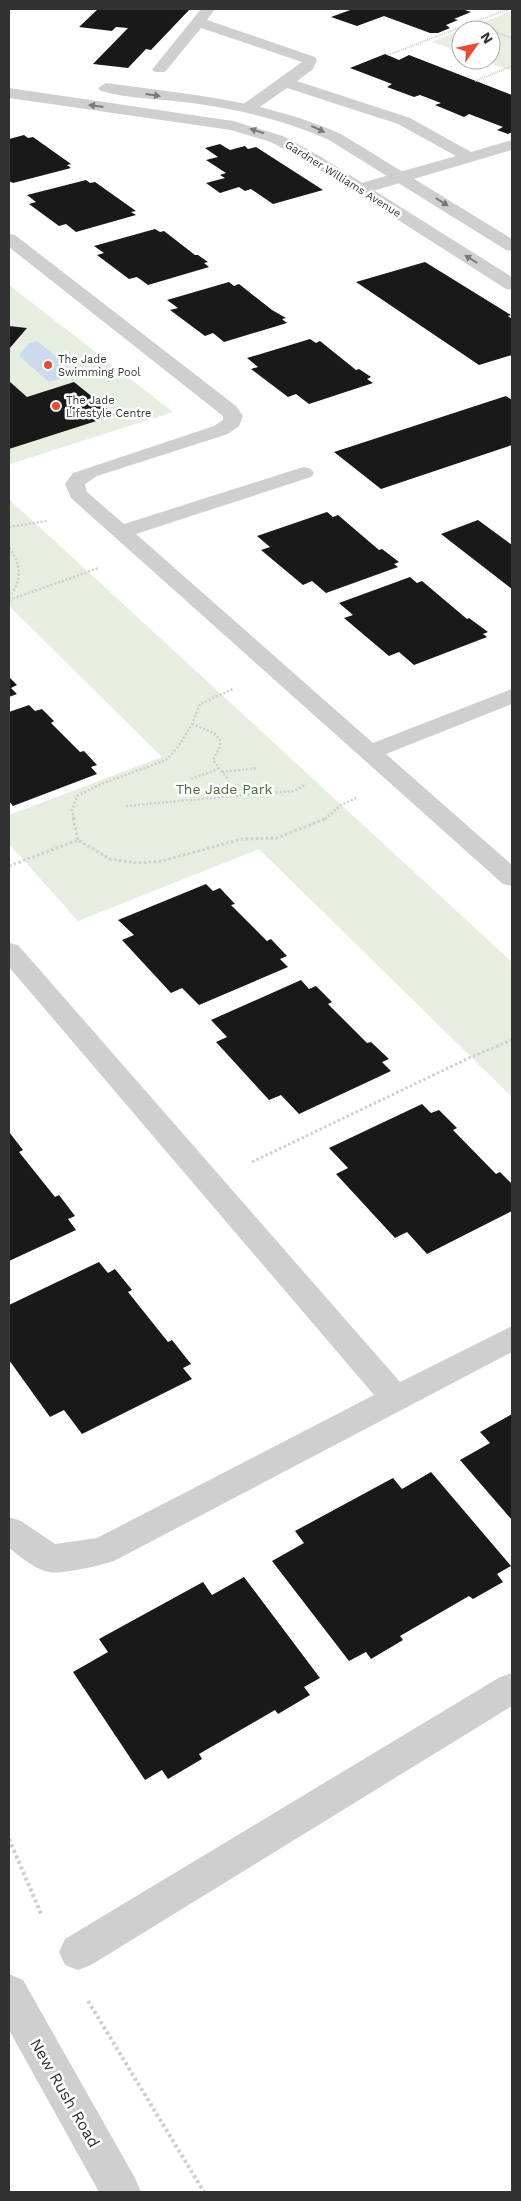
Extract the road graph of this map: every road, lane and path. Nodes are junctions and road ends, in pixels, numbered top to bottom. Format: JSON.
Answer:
{"nodes":[{"id":1,"x":208,"y":9,"type":"edge"},
{"id":2,"x":509,"y":9,"type":"edge"},
{"id":3,"x":481,"y":20,"type":"edge"},
{"id":4,"x":198,"y":22,"type":"junction"},
{"id":5,"x":451,"y":31,"type":"edge"},
{"id":6,"x":388,"y":55,"type":"dead end"},
{"id":7,"x":512,"y":66,"type":"edge"},
{"id":8,"x":160,"y":69,"type":"dead end"},
{"id":9,"x":475,"y":81,"type":"dead end"},
{"id":10,"x":285,"y":82,"type":"junction"},
{"id":11,"x":68,"y":84,"type":"dead end"},
{"id":12,"x":88,"y":86,"type":"dead end"},
{"id":13,"x":9,"y":94,"type":"edge"},
{"id":14,"x":52,"y":100,"type":"junction"},
{"id":15,"x":248,"y":108,"type":"junction"},
{"id":16,"x":512,"y":145,"type":"edge"},
{"id":17,"x":471,"y":158,"type":"junction"},
{"id":18,"x":400,"y":178,"type":"junction"},
{"id":19,"x":360,"y":189,"type":"junction"},
{"id":20,"x":11,"y":243,"type":"edge"},
{"id":21,"x":512,"y":246,"type":"edge"},
{"id":22,"x":512,"y":285,"type":"edge"},
{"id":23,"x":304,"y":473,"type":"dead end"},
{"id":24,"x":121,"y":532,"type":"junction"},
{"id":25,"x":9,"y":548,"type":"edge"},
{"id":26,"x":145,"y":553,"type":"junction"},
{"id":27,"x":9,"y":599,"type":"edge"},
{"id":28,"x":280,"y":673,"type":"junction"},
{"id":29,"x":512,"y":696,"type":"edge"},
{"id":30,"x":192,"y":724,"type":"junction"},
{"id":31,"x":370,"y":752,"type":"junction"},
{"id":32,"x":258,"y":768,"type":"dead end"},
{"id":33,"x":218,"y":769,"type":"junction"},
{"id":34,"x":222,"y":772,"type":"junction"},
{"id":35,"x":399,"y":778,"type":"junction"},
{"id":36,"x":191,"y":779,"type":"dead end"},
{"id":37,"x":305,"y":785,"type":"dead end"},
{"id":38,"x":232,"y":796,"type":"junction"},
{"id":39,"x":126,"y":806,"type":"dead end"},
{"id":40,"x":78,"y":840,"type":"junction"},
{"id":41,"x":9,"y":866,"type":"edge"},
{"id":42,"x":512,"y":878,"type":"edge"},
{"id":43,"x":9,"y":951,"type":"edge"},
{"id":44,"x":512,"y":1040,"type":"edge"},
{"id":45,"x":209,"y":1182,"type":"junction"},
{"id":46,"x":512,"y":1338,"type":"edge"},
{"id":47,"x":396,"y":1399,"type":"junction"},
{"id":48,"x":9,"y":1531,"type":"edge"},
{"id":49,"x":512,"y":1688,"type":"edge"},
{"id":50,"x":9,"y":1839,"type":"edge"},
{"id":51,"x":46,"y":1925,"type":"dead end"},
{"id":52,"x":78,"y":1952,"type":"dead end"},
{"id":53,"x":9,"y":1993,"type":"edge"},
{"id":54,"x":84,"y":1994,"type":"dead end"},
{"id":55,"x":121,"y":2192,"type":"edge"},
{"id":56,"x":204,"y":2192,"type":"edge"}],
"edges":[{"from":1,"to":4,"type":"street"},
{"from":2,"to":3,"type":"path"},
{"from":4,"to":8,"type":"street"},
{"from":4,"to":10,"type":"street"},
{"from":5,"to":6,"type":"path"},
{"from":7,"to":9,"type":"path"},
{"from":10,"to":15,"type":"street"},
{"from":10,"to":17,"type":"street"},
{"from":11,"to":14,"type":"street"},
{"from":12,"to":15,"type":"street","name":"Gardner Williams Avenue","one_way":true},
{"from":13,"to":14,"type":"street","name":"Gardner Williams Avenue"},
{"from":19,"to":14,"type":"street","name":"Gardner Williams Avenue","one_way":true},
{"from":15,"to":18,"type":"street","name":"Gardner Williams Avenue","one_way":true},
{"from":16,"to":17,"type":"street"},
{"from":17,"to":18,"type":"street"},
{"from":18,"to":19,"type":"street"},
{"from":18,"to":21,"type":"street","name":"Gardner Williams Avenue","one_way":true},
{"from":22,"to":19,"type":"street","name":"Gardner Williams Avenue","one_way":true},
{"from":20,"to":24,"type":"street"},
{"from":23,"to":24,"type":"street"},
{"from":24,"to":26,"type":"street"},
{"from":25,"to":27,"type":"path"},
{"from":26,"to":27,"type":"path"},
{"from":26,"to":28,"type":"street"},
{"from":28,"to":30,"type":"path"},
{"from":28,"to":31,"type":"street"},
{"from":29,"to":31,"type":"street"},
{"from":30,"to":33,"type":"path"},
{"from":30,"to":40,"type":"path"},
{"from":31,"to":35,"type":"street"},
{"from":32,"to":34,"type":"path"},
{"from":33,"to":34,"type":"path"},
{"from":33,"to":36,"type":"path"},
{"from":34,"to":38,"type":"path"},
{"from":35,"to":40,"type":"path"},
{"from":35,"to":42,"type":"street"},
{"from":37,"to":38,"type":"path"},
{"from":38,"to":39,"type":"path"},
{"from":40,"to":41,"type":"path"},
{"from":43,"to":45,"type":"street"},
{"from":44,"to":45,"type":"path"},
{"from":45,"to":47,"type":"street"},
{"from":46,"to":47,"type":"street"},
{"from":47,"to":48,"type":"street"},
{"from":49,"to":52,"type":"street"},
{"from":50,"to":51,"type":"path"},
{"from":53,"to":55,"type":"street","name":"New Rush Road"},
{"from":54,"to":56,"type":"path"}]}
